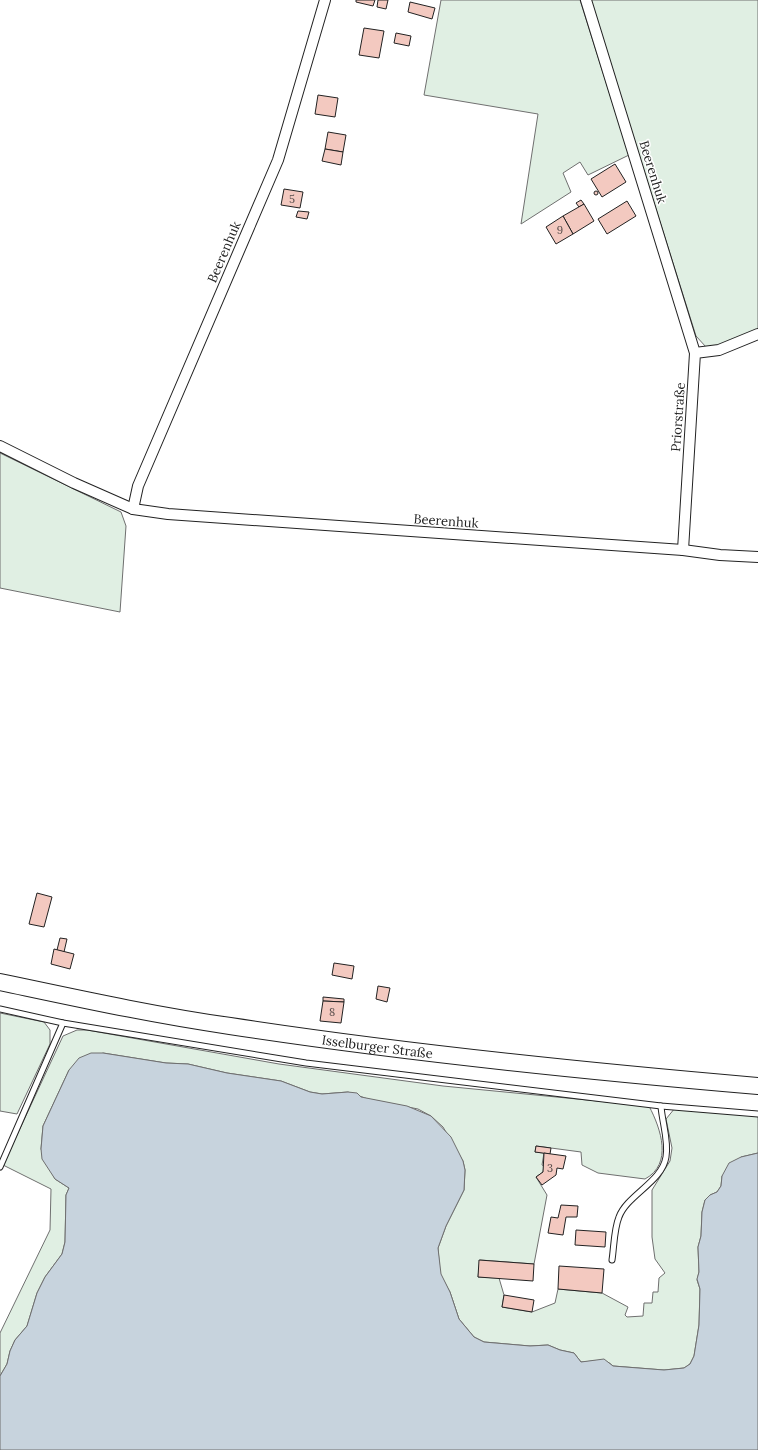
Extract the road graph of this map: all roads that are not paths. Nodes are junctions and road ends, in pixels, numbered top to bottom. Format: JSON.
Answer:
{"nodes":[{"id":1,"x":325,"y":0,"type":"edge"},
{"id":2,"x":586,"y":0,"type":"edge"},
{"id":3,"x":758,"y":334,"type":"edge"},
{"id":4,"x":695,"y":353,"type":"junction"},
{"id":5,"x":0,"y":446,"type":"edge"},
{"id":6,"x":133,"y":509,"type":"junction"},
{"id":7,"x":683,"y":550,"type":"junction"},
{"id":8,"x":758,"y":557,"type":"edge"},
{"id":9,"x":0,"y":982,"type":"edge"},
{"id":10,"x":0,"y":1009,"type":"edge"},
{"id":11,"x":63,"y":1023,"type":"junction"},
{"id":12,"x":758,"y":1086,"type":"edge"},
{"id":13,"x":661,"y":1106,"type":"junction"},
{"id":14,"x":758,"y":1114,"type":"edge"},
{"id":15,"x":0,"y":1167,"type":"edge"},
{"id":16,"x":612,"y":1260,"type":"dead end"}],
"edges":[{"from":1,"to":6,"type":"street","name":"Beerenhuk"},
{"from":2,"to":4,"type":"street","name":"Beerenhuk"},
{"from":3,"to":4,"type":"street"},
{"from":4,"to":7,"type":"street","name":"Priorstraße"},
{"from":5,"to":6,"type":"street","name":"Beerenhuk"},
{"from":6,"to":7,"type":"street","name":"Beerenhuk"},
{"from":7,"to":8,"type":"street","name":"Beerenhuk"},
{"from":9,"to":12,"type":"main road","name":"Isselburger Straße"},
{"from":10,"to":11,"type":"lane"},
{"from":11,"to":13,"type":"lane"},
{"from":11,"to":15,"type":"lane"},
{"from":13,"to":14,"type":"lane"},
{"from":13,"to":16,"type":"lane"}]}
